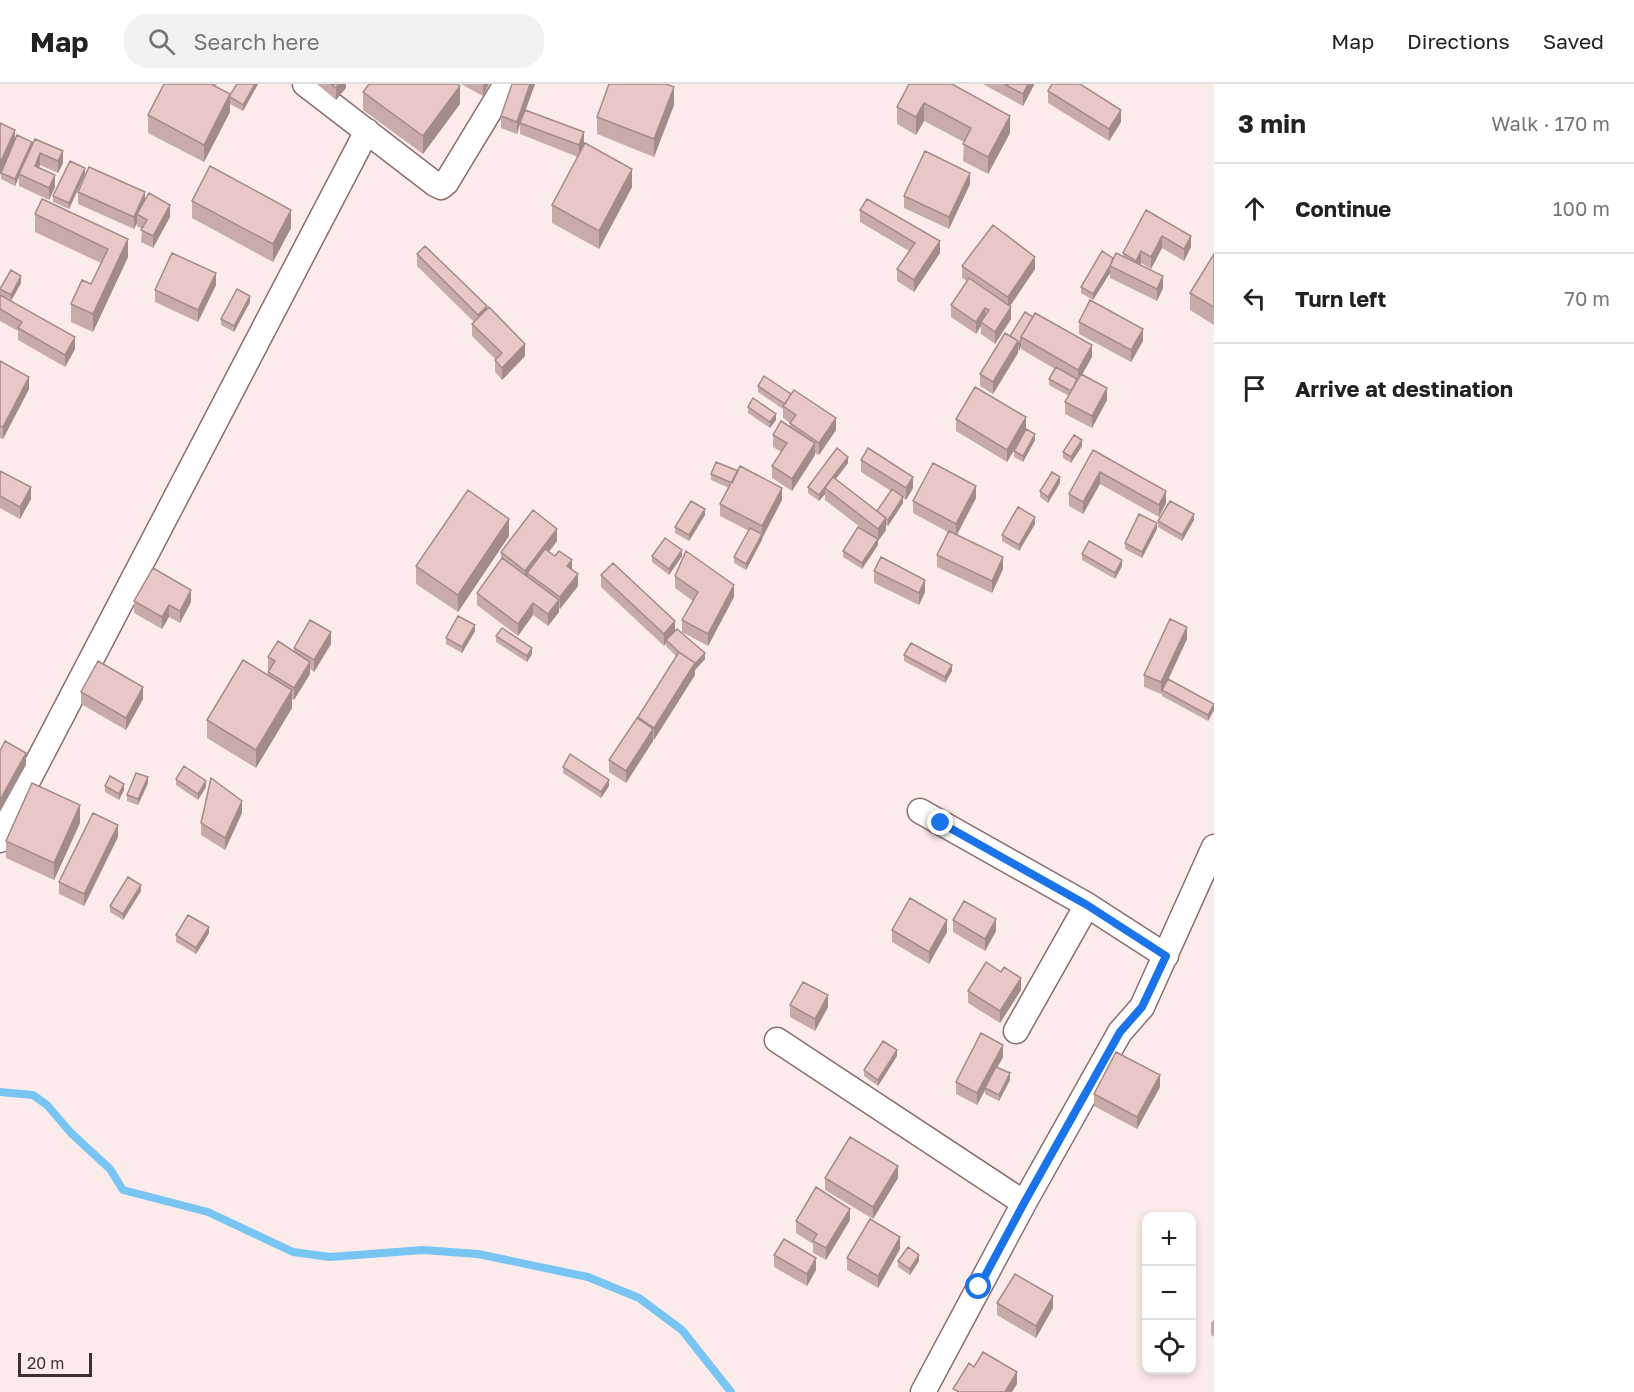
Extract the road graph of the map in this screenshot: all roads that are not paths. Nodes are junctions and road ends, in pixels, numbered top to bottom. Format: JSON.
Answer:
{"nodes":[{"id":1,"x":305,"y":84,"type":"edge"},
{"id":2,"x":506,"y":84,"type":"edge"},
{"id":3,"x":367,"y":131,"type":"junction"},
{"id":4,"x":920,"y":811,"type":"dead end"},
{"id":5,"x":0,"y":840,"type":"edge"},
{"id":6,"x":1214,"y":847,"type":"edge"},
{"id":7,"x":1087,"y":905,"type":"junction"},
{"id":8,"x":1166,"y":956,"type":"junction"},
{"id":9,"x":1016,"y":1031,"type":"dead end"},
{"id":10,"x":777,"y":1040,"type":"dead end"},
{"id":11,"x":1024,"y":1203,"type":"junction"},
{"id":12,"x":923,"y":1392,"type":"edge"}],
"edges":[{"from":1,"to":3,"type":"street"},
{"from":2,"to":3,"type":"street"},
{"from":3,"to":5,"type":"street"},
{"from":4,"to":7,"type":"street"},
{"from":6,"to":8,"type":"street"},
{"from":7,"to":8,"type":"street"},
{"from":7,"to":9,"type":"street"},
{"from":8,"to":11,"type":"street"},
{"from":10,"to":11,"type":"street"},
{"from":11,"to":12,"type":"street"}]}
